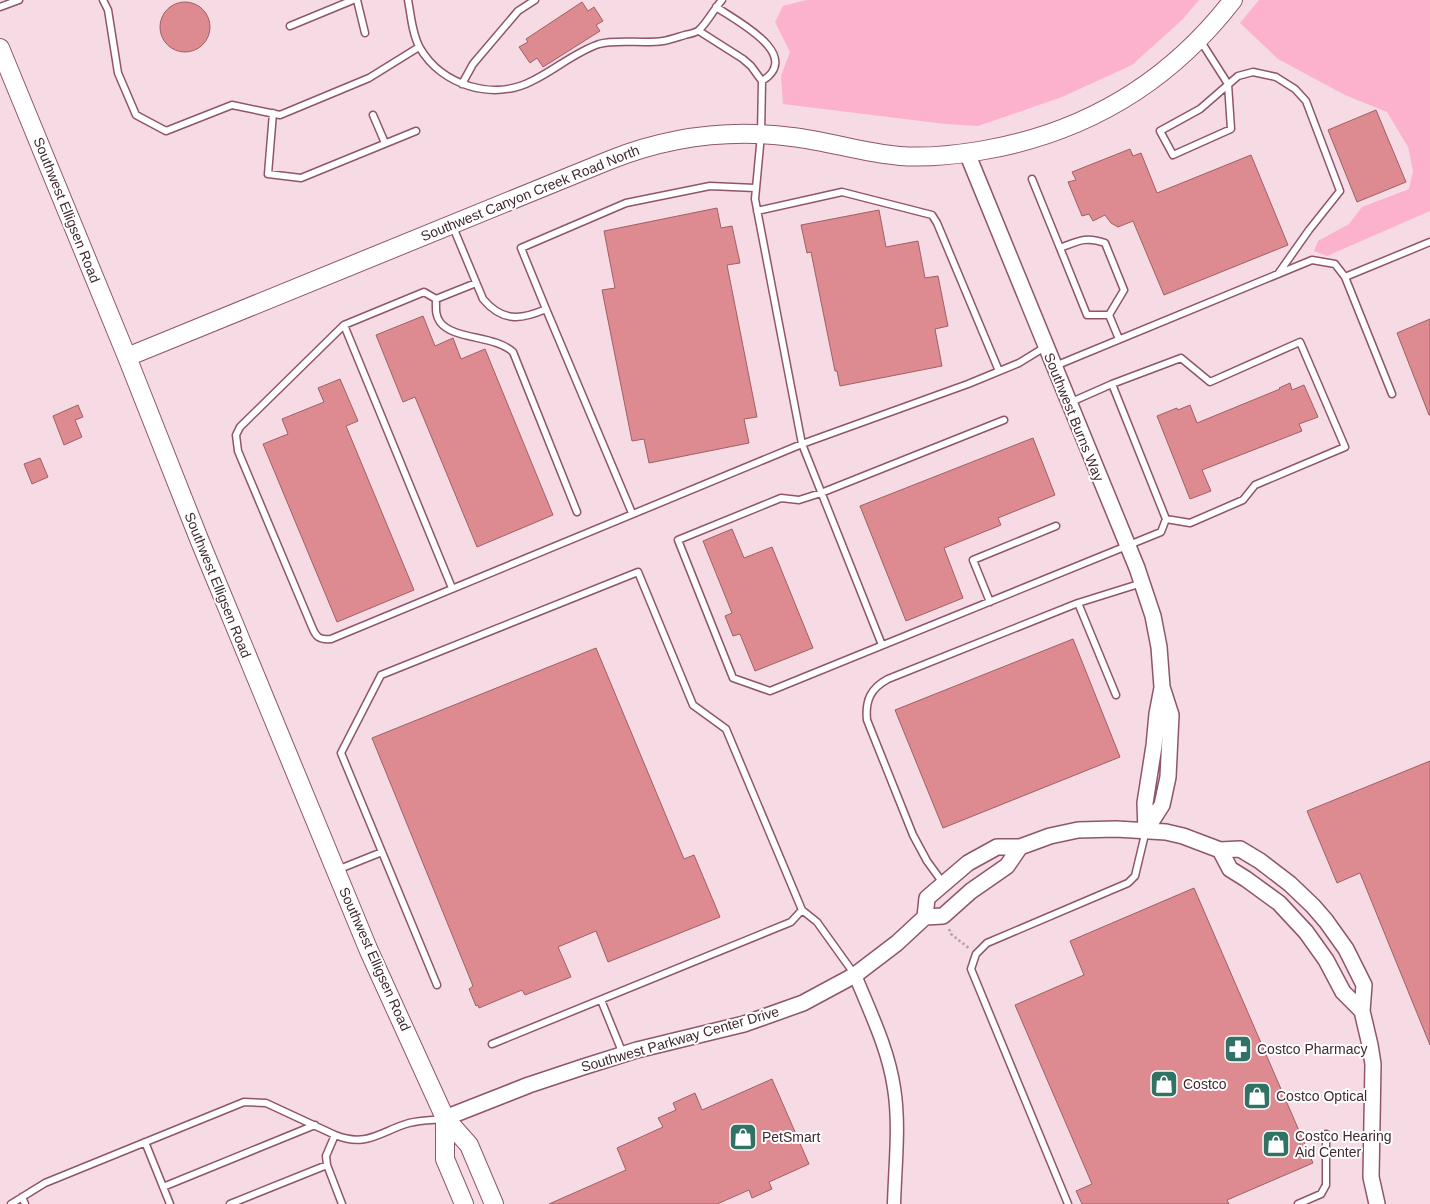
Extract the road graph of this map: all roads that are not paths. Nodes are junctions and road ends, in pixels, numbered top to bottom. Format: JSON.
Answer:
{"nodes":[{"id":1,"x":19,"y":0,"type":"edge"},
{"id":2,"x":103,"y":0,"type":"edge"},
{"id":3,"x":355,"y":0,"type":"edge"},
{"id":4,"x":408,"y":0,"type":"edge"},
{"id":5,"x":535,"y":0,"type":"edge"},
{"id":6,"x":722,"y":0,"type":"edge"},
{"id":7,"x":1233,"y":0,"type":"edge"},
{"id":8,"x":0,"y":7,"type":"edge"},
{"id":9,"x":716,"y":7,"type":"junction"},
{"id":10,"x":290,"y":26,"type":"dead end"},
{"id":11,"x":699,"y":31,"type":"junction"},
{"id":12,"x":365,"y":33,"type":"dead end"},
{"id":13,"x":1199,"y":39,"type":"junction"},
{"id":14,"x":419,"y":47,"type":"junction"},
{"id":15,"x":0,"y":48,"type":"edge"},
{"id":16,"x":762,"y":81,"type":"junction"},
{"id":17,"x":462,"y":84,"type":"junction"},
{"id":18,"x":1228,"y":84,"type":"junction"},
{"id":19,"x":273,"y":113,"type":"junction"},
{"id":20,"x":373,"y":114,"type":"dead end"},
{"id":21,"x":416,"y":131,"type":"dead end"},
{"id":22,"x":761,"y":135,"type":"junction"},
{"id":23,"x":384,"y":144,"type":"junction"},
{"id":24,"x":966,"y":153,"type":"junction"},
{"id":25,"x":1032,"y":178,"type":"dead end"},
{"id":26,"x":755,"y":188,"type":"junction"},
{"id":27,"x":757,"y":211,"type":"junction"},
{"id":28,"x":452,"y":224,"type":"junction"},
{"id":29,"x":1430,"y":242,"type":"edge"},
{"id":30,"x":1060,"y":248,"type":"junction"},
{"id":31,"x":1278,"y":274,"type":"junction"},
{"id":32,"x":1345,"y":277,"type":"junction"},
{"id":33,"x":476,"y":282,"type":"junction"},
{"id":34,"x":436,"y":299,"type":"junction"},
{"id":35,"x":546,"y":309,"type":"junction"},
{"id":36,"x":1109,"y":315,"type":"junction"},
{"id":37,"x":344,"y":325,"type":"junction"},
{"id":38,"x":1119,"y":340,"type":"junction"},
{"id":39,"x":1045,"y":347,"type":"junction"},
{"id":40,"x":127,"y":357,"type":"junction"},
{"id":41,"x":1053,"y":366,"type":"junction"},
{"id":42,"x":999,"y":371,"type":"junction"},
{"id":43,"x":1112,"y":384,"type":"junction"},
{"id":44,"x":1392,"y":394,"type":"dead end"},
{"id":45,"x":1069,"y":404,"type":"junction"},
{"id":46,"x":1004,"y":420,"type":"dead end"},
{"id":47,"x":802,"y":444,"type":"junction"},
{"id":48,"x":821,"y":493,"type":"junction"},
{"id":49,"x":577,"y":512,"type":"dead end"},
{"id":50,"x":632,"y":513,"type":"junction"},
{"id":51,"x":1166,"y":519,"type":"junction"},
{"id":52,"x":1056,"y":526,"type":"dead end"},
{"id":53,"x":1128,"y":546,"type":"junction"},
{"id":54,"x":1142,"y":583,"type":"junction"},
{"id":55,"x":452,"y":588,"type":"junction"},
{"id":56,"x":990,"y":602,"type":"junction"},
{"id":57,"x":1078,"y":603,"type":"junction"},
{"id":58,"x":882,"y":645,"type":"junction"},
{"id":59,"x":1116,"y":695,"type":"dead end"},
{"id":60,"x":1146,"y":830,"type":"junction"},
{"id":61,"x":1020,"y":847,"type":"junction"},
{"id":62,"x":1220,"y":850,"type":"junction"},
{"id":63,"x":382,"y":852,"type":"junction"},
{"id":64,"x":336,"y":870,"type":"junction"},
{"id":65,"x":943,"y":883,"type":"junction"},
{"id":66,"x":802,"y":910,"type":"junction"},
{"id":67,"x":925,"y":917,"type":"junction"},
{"id":68,"x":855,"y":975,"type":"junction"},
{"id":69,"x":437,"y":985,"type":"dead end"},
{"id":70,"x":601,"y":1000,"type":"junction"},
{"id":71,"x":1362,"y":1011,"type":"junction"},
{"id":72,"x":492,"y":1044,"type":"dead end"},
{"id":73,"x":623,"y":1054,"type":"junction"},
{"id":74,"x":446,"y":1118,"type":"junction"},
{"id":75,"x":315,"y":1125,"type":"junction"},
{"id":76,"x":1326,"y":1134,"type":"dead end"},
{"id":77,"x":335,"y":1135,"type":"junction"},
{"id":78,"x":145,"y":1142,"type":"junction"},
{"id":79,"x":327,"y":1165,"type":"junction"},
{"id":80,"x":163,"y":1186,"type":"junction"},
{"id":81,"x":22,"y":1197,"type":"junction"},
{"id":82,"x":11,"y":1204,"type":"edge"},
{"id":83,"x":25,"y":1204,"type":"edge"},
{"id":84,"x":170,"y":1204,"type":"edge"},
{"id":85,"x":230,"y":1204,"type":"edge"},
{"id":86,"x":342,"y":1204,"type":"edge"},
{"id":87,"x":464,"y":1204,"type":"edge"},
{"id":88,"x":494,"y":1204,"type":"edge"},
{"id":89,"x":894,"y":1204,"type":"edge"},
{"id":90,"x":1068,"y":1204,"type":"edge"},
{"id":91,"x":1298,"y":1204,"type":"edge"},
{"id":92,"x":1377,"y":1204,"type":"edge"}],
"edges":[{"from":1,"to":8,"type":"lane"},
{"from":2,"to":19,"type":"lane"},
{"from":3,"to":10,"type":"lane"},
{"from":3,"to":12,"type":"lane"},
{"from":4,"to":14,"type":"lane"},
{"from":5,"to":17,"type":"lane"},
{"from":6,"to":9,"type":"lane"},
{"from":7,"to":13,"type":"main road","name":"Southwest Canyon Creek Road North"},
{"from":9,"to":11,"type":"lane"},
{"from":9,"to":16,"type":"lane"},
{"from":11,"to":16,"type":"lane"},
{"from":11,"to":17,"type":"lane"},
{"from":13,"to":18,"type":"lane"},
{"from":13,"to":24,"type":"main road","name":"Southwest Canyon Creek Road North"},
{"from":14,"to":17,"type":"lane"},
{"from":14,"to":19,"type":"lane"},
{"from":15,"to":40,"type":"main road","name":"Southwest Elligsen Road"},
{"from":16,"to":22,"type":"lane"},
{"from":18,"to":18,"type":"lane"},
{"from":18,"to":31,"type":"lane"},
{"from":19,"to":23,"type":"lane"},
{"from":20,"to":23,"type":"lane"},
{"from":21,"to":23,"type":"lane"},
{"from":22,"to":24,"type":"main road","name":"Southwest Canyon Creek Road North"},
{"from":22,"to":26,"type":"lane"},
{"from":22,"to":28,"type":"main road","name":"Southwest Canyon Creek Road North"},
{"from":24,"to":39,"type":"street","name":"Southwest Burns Way"},
{"from":25,"to":30,"type":"lane"},
{"from":26,"to":27,"type":"lane"},
{"from":26,"to":35,"type":"lane"},
{"from":27,"to":42,"type":"lane"},
{"from":27,"to":47,"type":"lane"},
{"from":28,"to":33,"type":"lane"},
{"from":28,"to":40,"type":"main road","name":"Southwest Canyon Creek Road North"},
{"from":29,"to":32,"type":"lane"},
{"from":30,"to":36,"type":"lane"},
{"from":30,"to":36,"type":"lane"},
{"from":31,"to":32,"type":"lane"},
{"from":31,"to":38,"type":"lane"},
{"from":32,"to":44,"type":"lane"},
{"from":33,"to":34,"type":"lane"},
{"from":33,"to":35,"type":"lane"},
{"from":34,"to":37,"type":"lane"},
{"from":34,"to":49,"type":"lane"},
{"from":35,"to":50,"type":"lane"},
{"from":36,"to":38,"type":"lane"},
{"from":37,"to":55,"type":"lane"},
{"from":37,"to":55,"type":"lane"},
{"from":38,"to":41,"type":"lane"},
{"from":39,"to":41,"type":"street","name":"Southwest Burns Way"},
{"from":39,"to":42,"type":"lane"},
{"from":40,"to":64,"type":"main road","name":"Southwest Elligsen Road"},
{"from":41,"to":45,"type":"street","name":"Southwest Burns Way"},
{"from":42,"to":47,"type":"lane"},
{"from":43,"to":45,"type":"lane"},
{"from":43,"to":51,"type":"lane"},
{"from":43,"to":51,"type":"lane"},
{"from":45,"to":53,"type":"street","name":"Southwest Burns Way"},
{"from":46,"to":48,"type":"lane"},
{"from":47,"to":48,"type":"lane"},
{"from":47,"to":50,"type":"lane"},
{"from":48,"to":58,"type":"lane"},
{"from":48,"to":58,"type":"lane"},
{"from":50,"to":55,"type":"lane"},
{"from":51,"to":53,"type":"lane"},
{"from":52,"to":56,"type":"lane"},
{"from":53,"to":54,"type":"street","name":"Southwest Burns Way"},
{"from":53,"to":56,"type":"lane"},
{"from":54,"to":57,"type":"lane"},
{"from":54,"to":60,"type":"street","name":"Southwest Burns Way"},
{"from":56,"to":58,"type":"lane"},
{"from":57,"to":59,"type":"lane"},
{"from":57,"to":65,"type":"lane"},
{"from":60,"to":61,"type":"street"},
{"from":60,"to":62,"type":"street"},
{"from":60,"to":90,"type":"lane"},
{"from":61,"to":65,"type":"street"},
{"from":61,"to":67,"type":"street","name":"Southwest Parkway Center Drive"},
{"from":62,"to":71,"type":"street"},
{"from":62,"to":71,"type":"street"},
{"from":63,"to":64,"type":"lane"},
{"from":63,"to":66,"type":"lane"},
{"from":63,"to":69,"type":"lane"},
{"from":64,"to":74,"type":"main road","name":"Southwest Elligsen Road"},
{"from":65,"to":67,"type":"street"},
{"from":66,"to":68,"type":"lane"},
{"from":66,"to":70,"type":"lane"},
{"from":67,"to":68,"type":"street","name":"Southwest Parkway Center Drive"},
{"from":68,"to":73,"type":"street","name":"Southwest Parkway Center Drive"},
{"from":68,"to":89,"type":"street"},
{"from":70,"to":72,"type":"lane"},
{"from":70,"to":73,"type":"lane"},
{"from":71,"to":92,"type":"street"},
{"from":73,"to":74,"type":"street","name":"Southwest Parkway Center Drive"},
{"from":74,"to":77,"type":"lane"},
{"from":74,"to":87,"type":"main road","name":"Southwest Elligsen Road"},
{"from":74,"to":88,"type":"main road","name":"Southwest Elligsen Road"},
{"from":75,"to":77,"type":"lane"},
{"from":75,"to":78,"type":"lane"},
{"from":75,"to":80,"type":"lane"},
{"from":76,"to":91,"type":"lane"},
{"from":77,"to":79,"type":"lane"},
{"from":78,"to":80,"type":"lane"},
{"from":78,"to":81,"type":"lane"},
{"from":79,"to":85,"type":"lane"},
{"from":79,"to":86,"type":"lane"},
{"from":80,"to":84,"type":"lane"},
{"from":81,"to":82,"type":"lane"},
{"from":81,"to":83,"type":"lane"}]}
